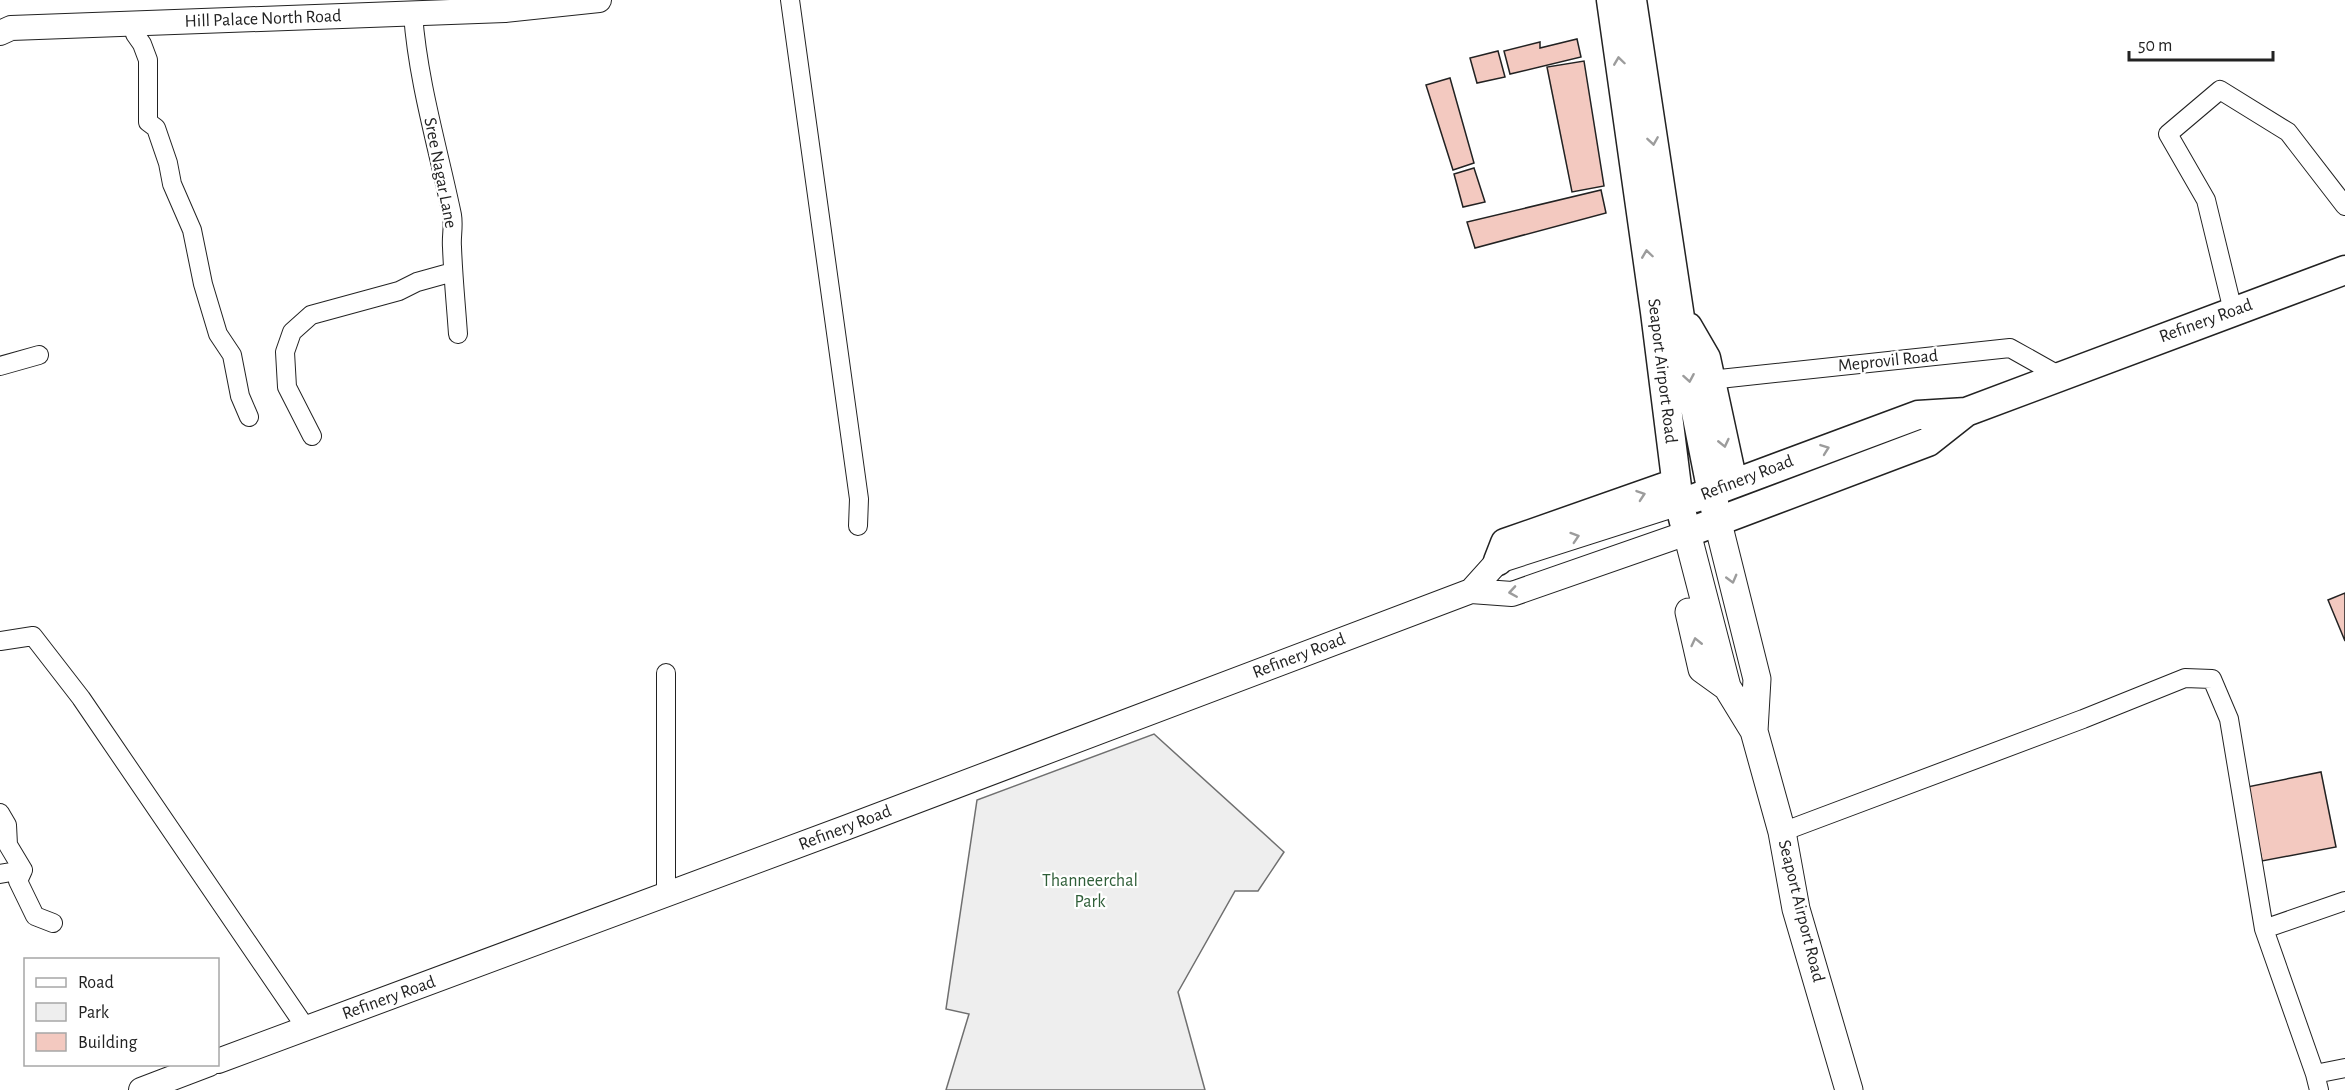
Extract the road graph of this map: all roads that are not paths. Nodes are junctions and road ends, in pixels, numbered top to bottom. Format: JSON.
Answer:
{"nodes":[{"id":1,"x":599,"y":0,"type":"edge"},
{"id":2,"x":790,"y":0,"type":"edge"},
{"id":3,"x":1611,"y":0,"type":"edge"},
{"id":4,"x":1632,"y":0,"type":"edge"},
{"id":5,"x":413,"y":14,"type":"junction"},
{"id":6,"x":133,"y":23,"type":"junction"},
{"id":7,"x":0,"y":33,"type":"edge"},
{"id":8,"x":2345,"y":206,"type":"edge"},
{"id":9,"x":2345,"y":270,"type":"edge"},
{"id":10,"x":453,"y":272,"type":"junction"},
{"id":11,"x":1678,"y":309,"type":"junction"},
{"id":12,"x":2233,"y":311,"type":"junction"},
{"id":13,"x":458,"y":334,"type":"dead end"},
{"id":14,"x":39,"y":355,"type":"dead end"},
{"id":15,"x":0,"y":366,"type":"edge"},
{"id":16,"x":2060,"y":375,"type":"junction"},
{"id":17,"x":1710,"y":380,"type":"junction"},
{"id":18,"x":1966,"y":412,"type":"junction"},
{"id":19,"x":249,"y":417,"type":"dead end"},
{"id":20,"x":312,"y":436,"type":"dead end"},
{"id":21,"x":1722,"y":488,"type":"junction"},
{"id":22,"x":1678,"y":493,"type":"junction"},
{"id":23,"x":858,"y":526,"type":"dead end"},
{"id":24,"x":1720,"y":532,"type":"junction"},
{"id":25,"x":1679,"y":536,"type":"junction"},
{"id":26,"x":1498,"y":561,"type":"joint"},
{"id":27,"x":1471,"y":591,"type":"junction"},
{"id":28,"x":0,"y":641,"type":"edge"},
{"id":29,"x":666,"y":673,"type":"dead end"},
{"id":30,"x":1754,"y":731,"type":"junction"},
{"id":31,"x":0,"y":813,"type":"edge"},
{"id":32,"x":1782,"y":832,"type":"junction"},
{"id":33,"x":23,"y":870,"type":"junction"},
{"id":34,"x":0,"y":874,"type":"edge"},
{"id":35,"x":666,"y":895,"type":"junction"},
{"id":36,"x":2345,"y":901,"type":"edge"},
{"id":37,"x":53,"y":923,"type":"dead end"},
{"id":38,"x":2264,"y":929,"type":"junction"},
{"id":39,"x":306,"y":1028,"type":"junction"},
{"id":40,"x":219,"y":1062,"type":"edge"},
{"id":41,"x":206,"y":1066,"type":"edge"},
{"id":42,"x":2345,"y":1068,"type":"edge"},
{"id":43,"x":2317,"y":1082,"type":"edge"},
{"id":44,"x":141,"y":1090,"type":"edge"},
{"id":45,"x":1849,"y":1090,"type":"edge"}],
"edges":[{"from":1,"to":5,"type":"main road","name":"Hill Palace North Road"},
{"from":2,"to":23,"type":"street"},
{"from":22,"to":3,"type":"highway","name":"Seaport Airport Road","one_way":true},
{"from":4,"to":11,"type":"highway","name":"Seaport Airport Road","one_way":true},
{"from":5,"to":6,"type":"main road","name":"Hill Palace North Road"},
{"from":5,"to":10,"type":"street","name":"Sree Nagar Lane"},
{"from":6,"to":7,"type":"main road","name":"Hill Palace North Road"},
{"from":6,"to":19,"type":"street"},
{"from":8,"to":12,"type":"street"},
{"from":9,"to":12,"type":"highway","name":"Refinery Road"},
{"from":10,"to":13,"type":"street","name":"Sree Nagar Lane"},
{"from":10,"to":20,"type":"street"},
{"from":11,"to":17,"type":"highway"},
{"from":11,"to":21,"type":"highway","name":"Seaport Airport Road","one_way":true},
{"from":12,"to":16,"type":"highway","name":"Refinery Road"},
{"from":14,"to":15,"type":"street"},
{"from":16,"to":17,"type":"street","name":"Meprovil Road"},
{"from":16,"to":18,"type":"highway","name":"Refinery Road"},
{"from":17,"to":21,"type":"highway","one_way":true},
{"from":21,"to":18,"type":"highway","name":"Refinery Road","one_way":true},
{"from":18,"to":24,"type":"highway","name":"Refinery Road"},
{"from":21,"to":22,"type":"highway","name":"Refinery Road"},
{"from":21,"to":24,"type":"highway","name":"Seaport Airport Road"},
{"from":22,"to":25,"type":"highway","name":"Seaport Airport Road"},
{"from":26,"to":22,"type":"highway","name":"Refinery Road","one_way":true},
{"from":24,"to":25,"type":"highway","name":"Refinery Road"},
{"from":24,"to":30,"type":"main road","name":"Seaport Airport Road","one_way":true},
{"from":25,"to":27,"type":"main road","name":"Refinery Road","one_way":true},
{"from":30,"to":25,"type":"main road","name":"Seaport Airport Road","one_way":true},
{"from":26,"to":27,"type":"main road","name":"Refinery Road"},
{"from":27,"to":35,"type":"main road","name":"Refinery Road"},
{"from":28,"to":39,"type":"street"},
{"from":29,"to":35,"type":"street"},
{"from":30,"to":32,"type":"main road","name":"Seaport Airport Road"},
{"from":31,"to":33,"type":"street"},
{"from":32,"to":38,"type":"street"},
{"from":32,"to":45,"type":"main road","name":"Seaport Airport Road"},
{"from":33,"to":34,"type":"street"},
{"from":33,"to":37,"type":"street"},
{"from":35,"to":39,"type":"main road","name":"Refinery Road"},
{"from":36,"to":38,"type":"street"},
{"from":38,"to":43,"type":"street"},
{"from":39,"to":40,"type":"main road","name":"Refinery Road"},
{"from":41,"to":44,"type":"main road"},
{"from":42,"to":43,"type":"street"}]}
